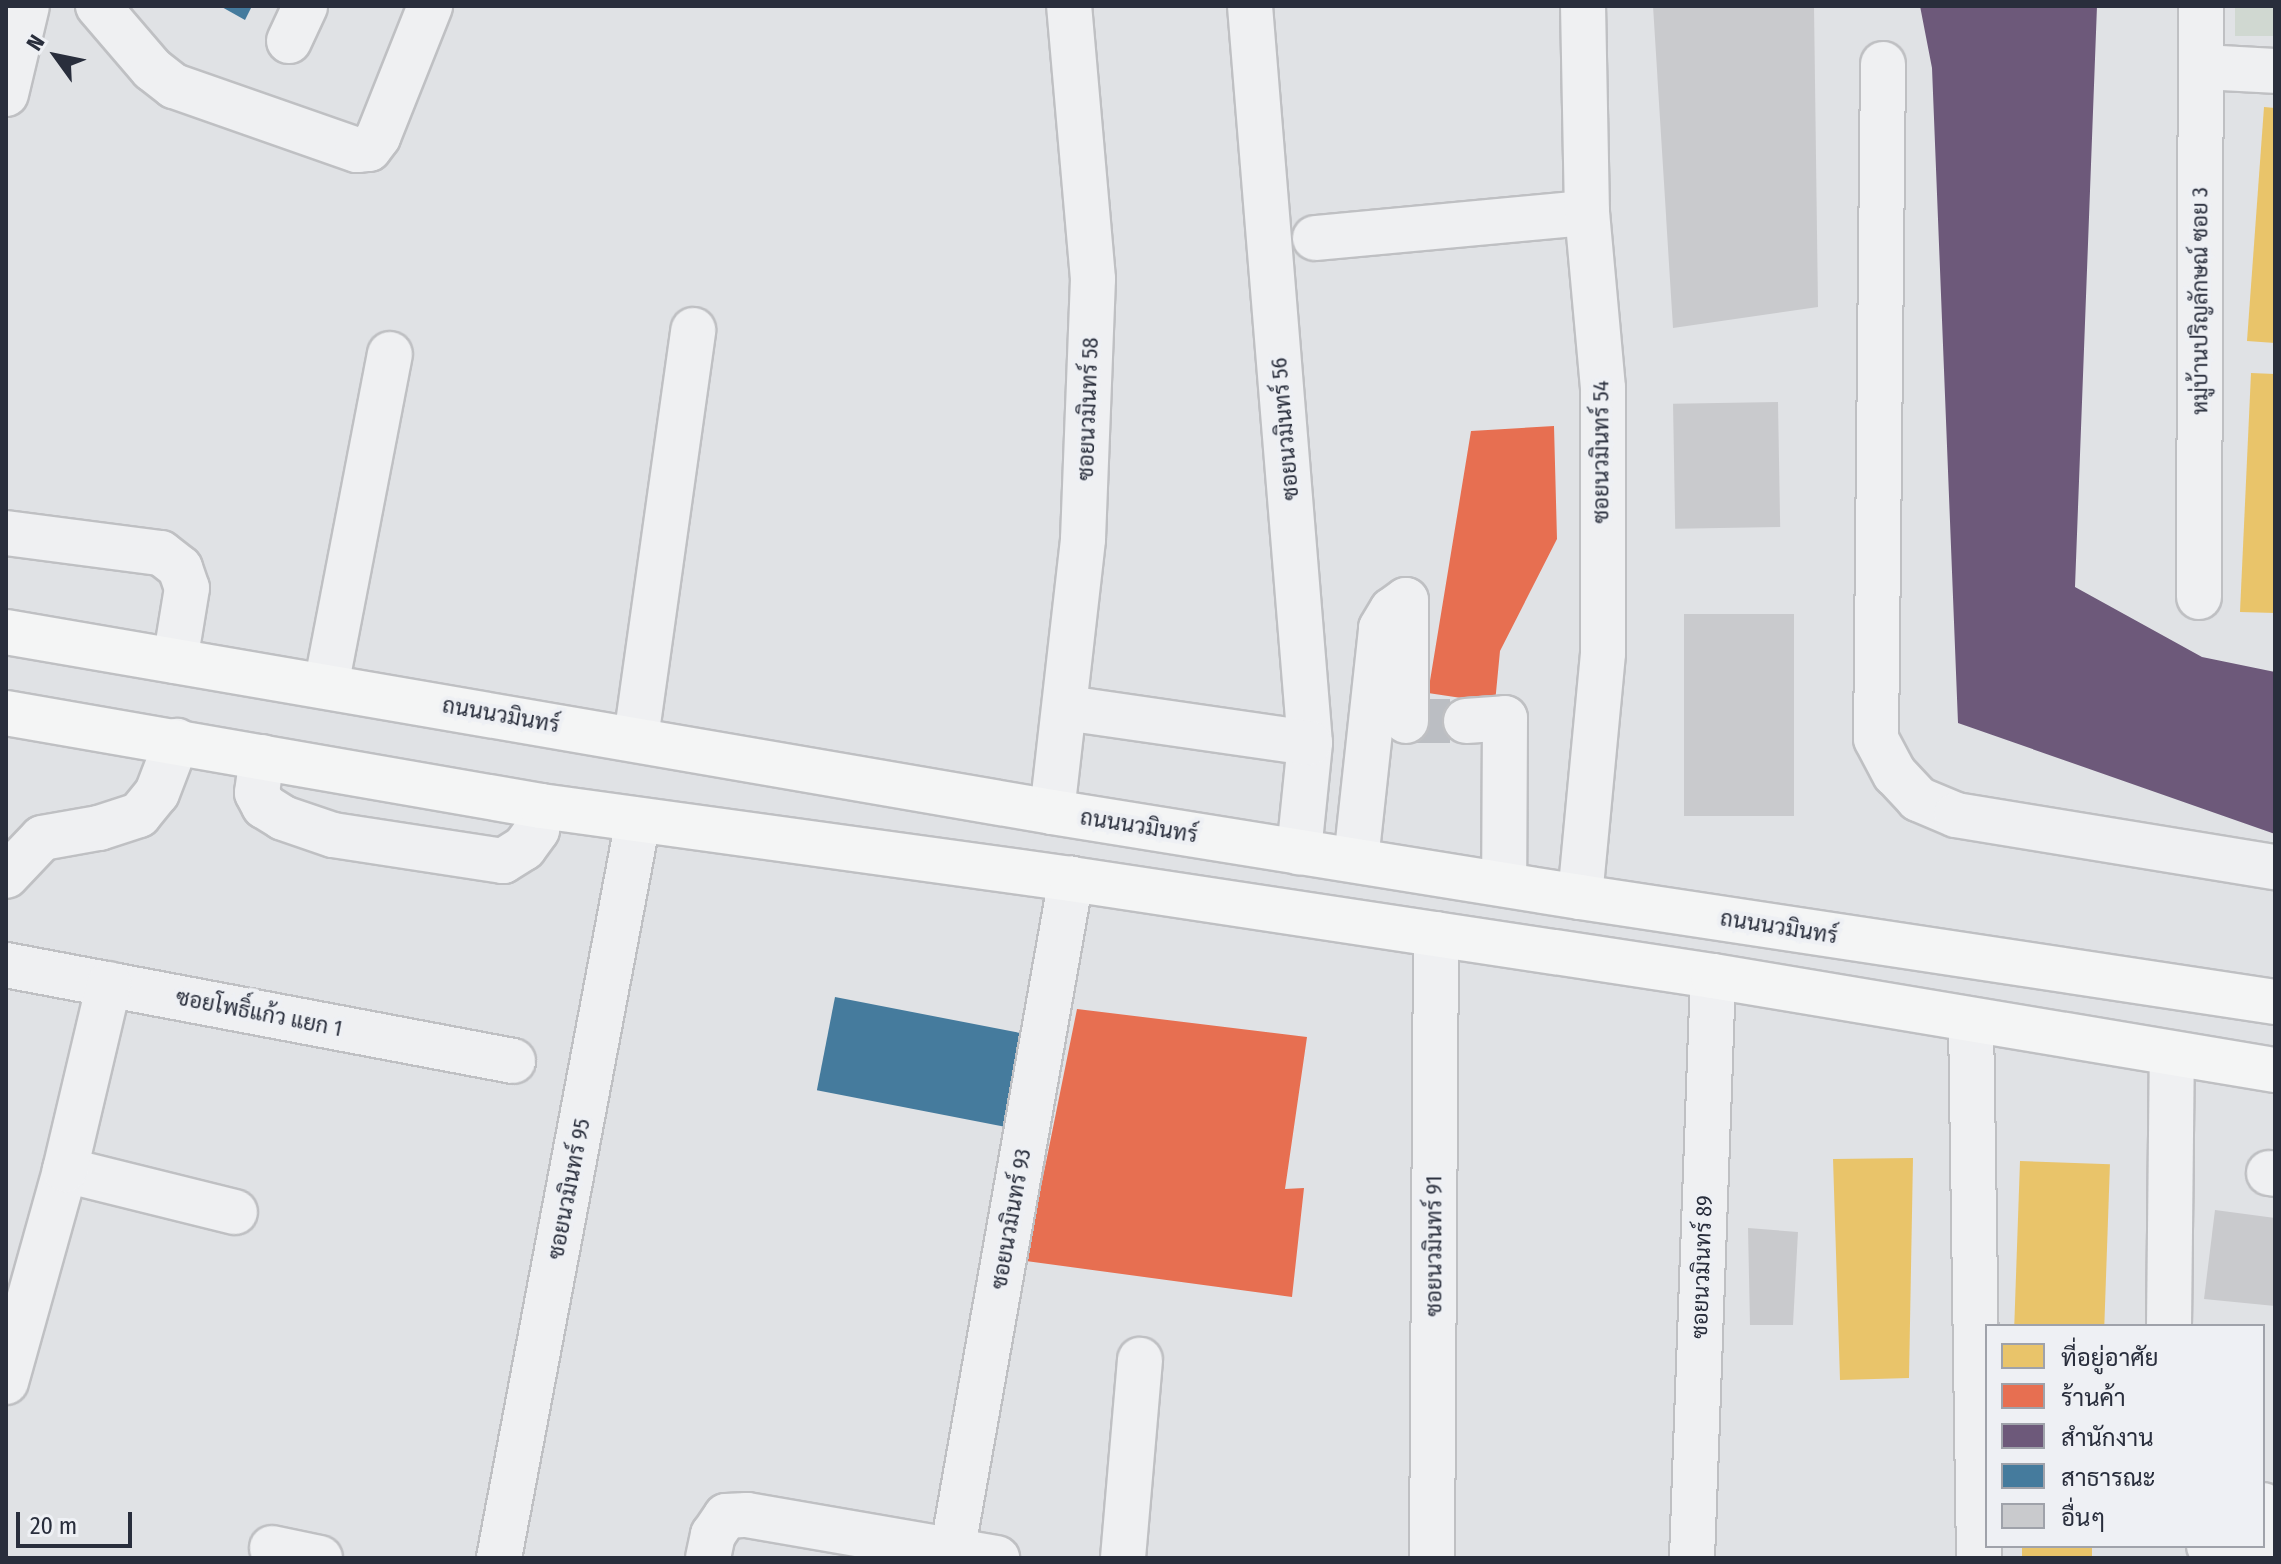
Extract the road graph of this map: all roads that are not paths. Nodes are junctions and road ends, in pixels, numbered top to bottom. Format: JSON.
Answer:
{"nodes":[{"id":1,"x":27,"y":6,"type":"edge"},
{"id":2,"x":98,"y":6,"type":"edge"},
{"id":3,"x":430,"y":6,"type":"edge"},
{"id":4,"x":1069,"y":6,"type":"edge"},
{"id":5,"x":1250,"y":6,"type":"edge"},
{"id":6,"x":1583,"y":6,"type":"edge"},
{"id":7,"x":2201,"y":6,"type":"edge"},
{"id":8,"x":1883,"y":64,"type":"dead end"},
{"id":9,"x":2202,"y":67,"type":"junction"},
{"id":10,"x":2275,"y":71,"type":"edge"},
{"id":11,"x":6,"y":94,"type":"edge"},
{"id":12,"x":1587,"y":213,"type":"junction"},
{"id":13,"x":1315,"y":238,"type":"dead end"},
{"id":14,"x":693,"y":330,"type":"dead end"},
{"id":15,"x":390,"y":354,"type":"dead end"},
{"id":16,"x":6,"y":533,"type":"edge"},
{"id":17,"x":2199,"y":597,"type":"dead end"},
{"id":18,"x":6,"y":632,"type":"edge"},
{"id":19,"x":175,"y":661,"type":"junction"},
{"id":20,"x":326,"y":686,"type":"junction"},
{"id":21,"x":1066,"y":708,"type":"junction"},
{"id":22,"x":6,"y":713,"type":"edge"},
{"id":23,"x":1406,"y":721,"type":"dead end"},
{"id":24,"x":1466,"y":721,"type":"tunnel mouth"},
{"id":25,"x":636,"y":738,"type":"junction"},
{"id":26,"x":177,"y":741,"type":"junction"},
{"id":27,"x":1310,"y":743,"type":"junction"},
{"id":28,"x":262,"y":757,"type":"junction"},
{"id":29,"x":541,"y":806,"type":"junction"},
{"id":30,"x":1052,"y":812,"type":"junction"},
{"id":31,"x":638,"y":820,"type":"junction"},
{"id":32,"x":1299,"y":852,"type":"junction"},
{"id":33,"x":1356,"y":860,"type":"junction"},
{"id":34,"x":2275,"y":867,"type":"edge"},
{"id":35,"x":1439,"y":871,"type":"junction"},
{"id":36,"x":6,"y":876,"type":"edge"},
{"id":37,"x":1071,"y":879,"type":"junction"},
{"id":38,"x":1504,"y":884,"type":"junction"},
{"id":39,"x":1580,"y":897,"type":"junction"},
{"id":40,"x":1436,"y":934,"type":"junction"},
{"id":41,"x":6,"y":965,"type":"edge"},
{"id":42,"x":1713,"y":976,"type":"junction"},
{"id":43,"x":109,"y":984,"type":"junction"},
{"id":44,"x":2275,"y":1002,"type":"edge"},
{"id":45,"x":1971,"y":1020,"type":"junction"},
{"id":46,"x":2172,"y":1054,"type":"junction"},
{"id":47,"x":513,"y":1061,"type":"dead end"},
{"id":48,"x":2275,"y":1070,"type":"edge"},
{"id":49,"x":65,"y":1170,"type":"junction"},
{"id":50,"x":235,"y":1212,"type":"dead end"},
{"id":51,"x":2169,"y":1324,"type":"edge"},
{"id":52,"x":1140,"y":1360,"type":"dead end"},
{"id":53,"x":6,"y":1382,"type":"edge"},
{"id":54,"x":272,"y":1548,"type":"dead end"},
{"id":55,"x":951,"y":1555,"type":"edge"},
{"id":56,"x":320,"y":1558,"type":"edge"},
{"id":57,"x":499,"y":1558,"type":"edge"},
{"id":58,"x":708,"y":1558,"type":"edge"},
{"id":59,"x":997,"y":1558,"type":"edge"},
{"id":60,"x":1123,"y":1558,"type":"edge"},
{"id":61,"x":1432,"y":1558,"type":"edge"},
{"id":62,"x":1692,"y":1558,"type":"edge"},
{"id":63,"x":1979,"y":1558,"type":"edge"}],
"edges":[{"from":1,"to":11,"type":"street"},
{"from":2,"to":3,"type":"street"},
{"from":4,"to":21,"type":"street","name":"ซอยนวมินทร์ 58"},
{"from":5,"to":27,"type":"street","name":"ซอยนวมินทร์ 56"},
{"from":6,"to":12,"type":"street","name":"ซอยนวมินทร์ 54"},
{"from":7,"to":9,"type":"street","name":"หมู่บ้านปริญลักษณ์ ซอย 3"},
{"from":8,"to":34,"type":"street"},
{"from":9,"to":10,"type":"street"},
{"from":9,"to":17,"type":"street","name":"หมู่บ้านปริญลักษณ์ ซอย 3"},
{"from":12,"to":13,"type":"street"},
{"from":12,"to":39,"type":"street","name":"ซอยนวมินทร์ 54"},
{"from":14,"to":25,"type":"street"},
{"from":15,"to":20,"type":"street"},
{"from":16,"to":19,"type":"street"},
{"from":18,"to":19,"type":"main road","name":"ถนนนวมินทร์"},
{"from":19,"to":20,"type":"main road","name":"ถนนนวมินทร์"},
{"from":20,"to":25,"type":"main road","name":"ถนนนวมินทร์"},
{"from":21,"to":27,"type":"street"},
{"from":21,"to":30,"type":"street","name":"ซอยนวมินทร์ 58"},
{"from":22,"to":26,"type":"main road"},
{"from":23,"to":33,"type":"street"},
{"from":24,"to":38,"type":"street"},
{"from":25,"to":30,"type":"main road","name":"ถนนนวมินทร์"},
{"from":26,"to":28,"type":"main road"},
{"from":26,"to":36,"type":"street"},
{"from":27,"to":32,"type":"street","name":"ซอยนวมินทร์ 56"},
{"from":28,"to":29,"type":"main road"},
{"from":28,"to":29,"type":"street"},
{"from":29,"to":31,"type":"main road"},
{"from":30,"to":32,"type":"main road","name":"ถนนนวมินทร์"},
{"from":31,"to":37,"type":"main road"},
{"from":31,"to":57,"type":"street","name":"ซอยนวมินทร์ 95"},
{"from":32,"to":33,"type":"main road","name":"ถนนนวมินทร์"},
{"from":33,"to":35,"type":"main road","name":"ถนนนวมินทร์"},
{"from":35,"to":38,"type":"main road","name":"ถนนนวมินทร์"},
{"from":35,"to":40,"type":"main road"},
{"from":37,"to":40,"type":"main road"},
{"from":37,"to":55,"type":"street","name":"ซอยนวมินทร์ 93"},
{"from":38,"to":39,"type":"main road","name":"ถนนนวมินทร์"},
{"from":39,"to":44,"type":"main road","name":"ถนนนวมินทร์"},
{"from":40,"to":42,"type":"main road"},
{"from":40,"to":61,"type":"street","name":"ซอยนวมินทร์ 91"},
{"from":41,"to":43,"type":"street","name":"ซอยโพธิ์แก้ว แยก 1"},
{"from":42,"to":45,"type":"main road"},
{"from":42,"to":62,"type":"street","name":"ซอยนวมินทร์ 89"},
{"from":43,"to":47,"type":"street","name":"ซอยโพธิ์แก้ว แยก 1"},
{"from":43,"to":49,"type":"street"},
{"from":45,"to":46,"type":"main road"},
{"from":45,"to":63,"type":"street"},
{"from":46,"to":48,"type":"main road"},
{"from":46,"to":51,"type":"street"},
{"from":49,"to":50,"type":"street"},
{"from":49,"to":53,"type":"street"},
{"from":52,"to":60,"type":"street"},
{"from":54,"to":56,"type":"street"},
{"from":55,"to":58,"type":"street"},
{"from":55,"to":59,"type":"street"}]}
